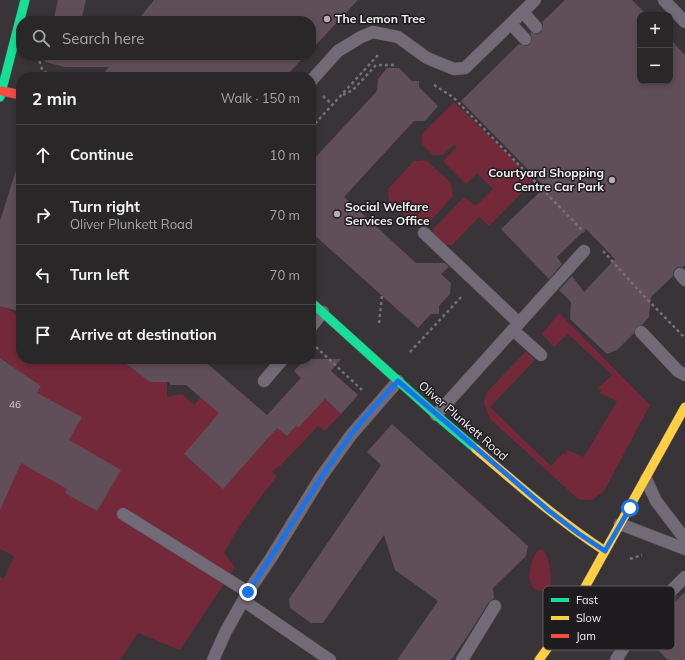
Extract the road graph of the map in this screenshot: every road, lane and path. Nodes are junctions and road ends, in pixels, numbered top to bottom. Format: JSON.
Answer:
{"nodes":[{"id":1,"x":25,"y":0,"type":"edge"},
{"id":2,"x":535,"y":0,"type":"edge"},
{"id":3,"x":664,"y":0,"type":"edge"},
{"id":4,"x":523,"y":12,"type":"junction"},
{"id":5,"x":21,"y":16,"type":"edge"},
{"id":6,"x":685,"y":22,"type":"edge"},
{"id":7,"x":511,"y":24,"type":"junction"},
{"id":8,"x":536,"y":27,"type":"dead end"},
{"id":9,"x":16,"y":35,"type":"edge"},
{"id":10,"x":525,"y":39,"type":"dead end"},
{"id":11,"x":379,"y":54,"type":"dead end"},
{"id":12,"x":40,"y":60,"type":"edge"},
{"id":13,"x":396,"y":65,"type":"dead end"},
{"id":14,"x":44,"y":72,"type":"edge"},
{"id":15,"x":316,"y":75,"type":"edge"},
{"id":16,"x":434,"y":85,"type":"dead end"},
{"id":17,"x":1,"y":94,"type":"edge"},
{"id":18,"x":16,"y":95,"type":"edge"},
{"id":19,"x":341,"y":96,"type":"junction"},
{"id":20,"x":316,"y":123,"type":"edge"},
{"id":21,"x":424,"y":233,"type":"dead end"},
{"id":22,"x":588,"y":235,"type":"dead end"},
{"id":23,"x":599,"y":246,"type":"dead end"},
{"id":24,"x":584,"y":251,"type":"dead end"},
{"id":25,"x":475,"y":282,"type":"junction"},
{"id":26,"x":382,"y":296,"type":"dead end"},
{"id":27,"x":316,"y":306,"type":"edge"},
{"id":28,"x":323,"y":312,"type":"junction"},
{"id":29,"x":316,"y":321,"type":"edge"},
{"id":30,"x":379,"y":323,"type":"dead end"},
{"id":31,"x":516,"y":326,"type":"junction"},
{"id":32,"x":641,"y":332,"type":"dead end"},
{"id":33,"x":685,"y":338,"type":"edge"},
{"id":34,"x":316,"y":347,"type":"edge"},
{"id":35,"x":410,"y":352,"type":"dead end"},
{"id":36,"x":541,"y":355,"type":"dead end"},
{"id":37,"x":279,"y":364,"type":"edge"},
{"id":38,"x":685,"y":376,"type":"edge"},
{"id":39,"x":264,"y":381,"type":"dead end"},
{"id":40,"x":398,"y":381,"type":"junction"},
{"id":41,"x":364,"y":395,"type":"dead end"},
{"id":42,"x":685,"y":407,"type":"edge"},
{"id":43,"x":436,"y":415,"type":"junction"},
{"id":44,"x":646,"y":479,"type":"junction"},
{"id":45,"x":123,"y":514,"type":"dead end"},
{"id":46,"x":620,"y":524,"type":"junction"},
{"id":47,"x":684,"y":534,"type":"edge"},
{"id":48,"x":670,"y":543,"type":"junction"},
{"id":49,"x":685,"y":550,"type":"edge"},
{"id":50,"x":605,"y":551,"type":"junction"},
{"id":51,"x":648,"y":554,"type":"dead end"},
{"id":52,"x":628,"y":561,"type":"dead end"},
{"id":53,"x":685,"y":577,"type":"edge"},
{"id":54,"x":586,"y":586,"type":"edge"},
{"id":55,"x":675,"y":587,"type":"edge"},
{"id":56,"x":246,"y":596,"type":"junction"},
{"id":57,"x":494,"y":606,"type":"dead end"},
{"id":58,"x":547,"y":650,"type":"edge"},
{"id":59,"x":622,"y":650,"type":"edge"},
{"id":60,"x":213,"y":660,"type":"edge"},
{"id":61,"x":330,"y":660,"type":"edge"},
{"id":62,"x":462,"y":660,"type":"edge"},
{"id":63,"x":540,"y":660,"type":"edge"},
{"id":64,"x":616,"y":660,"type":"edge"}],
"edges":[{"from":1,"to":5,"type":"street"},
{"from":2,"to":4,"type":"lane"},
{"from":3,"to":6,"type":"lane"},
{"from":4,"to":7,"type":"lane"},
{"from":4,"to":8,"type":"lane"},
{"from":7,"to":10,"type":"lane"},
{"from":7,"to":15,"type":"lane"},
{"from":9,"to":17,"type":"street"},
{"from":11,"to":19,"type":"path"},
{"from":12,"to":14,"type":"path"},
{"from":13,"to":19,"type":"path"},
{"from":16,"to":22,"type":"path"},
{"from":17,"to":18,"type":"street"},
{"from":19,"to":20,"type":"path"},
{"from":21,"to":25,"type":"lane"},
{"from":23,"to":33,"type":"path"},
{"from":24,"to":31,"type":"lane"},
{"from":25,"to":31,"type":"lane"},
{"from":25,"to":35,"type":"path"},
{"from":26,"to":30,"type":"path"},
{"from":27,"to":28,"type":"street","name":"Oliver Plunkett Road"},
{"from":28,"to":29,"type":"lane"},
{"from":28,"to":40,"type":"street","name":"Oliver Plunkett Road"},
{"from":31,"to":36,"type":"lane"},
{"from":31,"to":43,"type":"lane"},
{"from":32,"to":38,"type":"lane"},
{"from":34,"to":41,"type":"path"},
{"from":37,"to":39,"type":"lane"},
{"from":40,"to":43,"type":"street","name":"Oliver Plunkett Road"},
{"from":40,"to":56,"type":"lane"},
{"from":42,"to":44,"type":"street"},
{"from":43,"to":50,"type":"street","name":"Oliver Plunkett Road"},
{"from":44,"to":46,"type":"street"},
{"from":44,"to":47,"type":"lane"},
{"from":45,"to":56,"type":"lane"},
{"from":46,"to":48,"type":"lane"},
{"from":46,"to":50,"type":"street"},
{"from":47,"to":48,"type":"lane"},
{"from":48,"to":49,"type":"lane"},
{"from":50,"to":54,"type":"street"},
{"from":51,"to":52,"type":"path"},
{"from":53,"to":55,"type":"lane"},
{"from":56,"to":60,"type":"lane"},
{"from":56,"to":61,"type":"lane"},
{"from":57,"to":62,"type":"lane"},
{"from":58,"to":63,"type":"street"},
{"from":59,"to":64,"type":"lane"}]}
